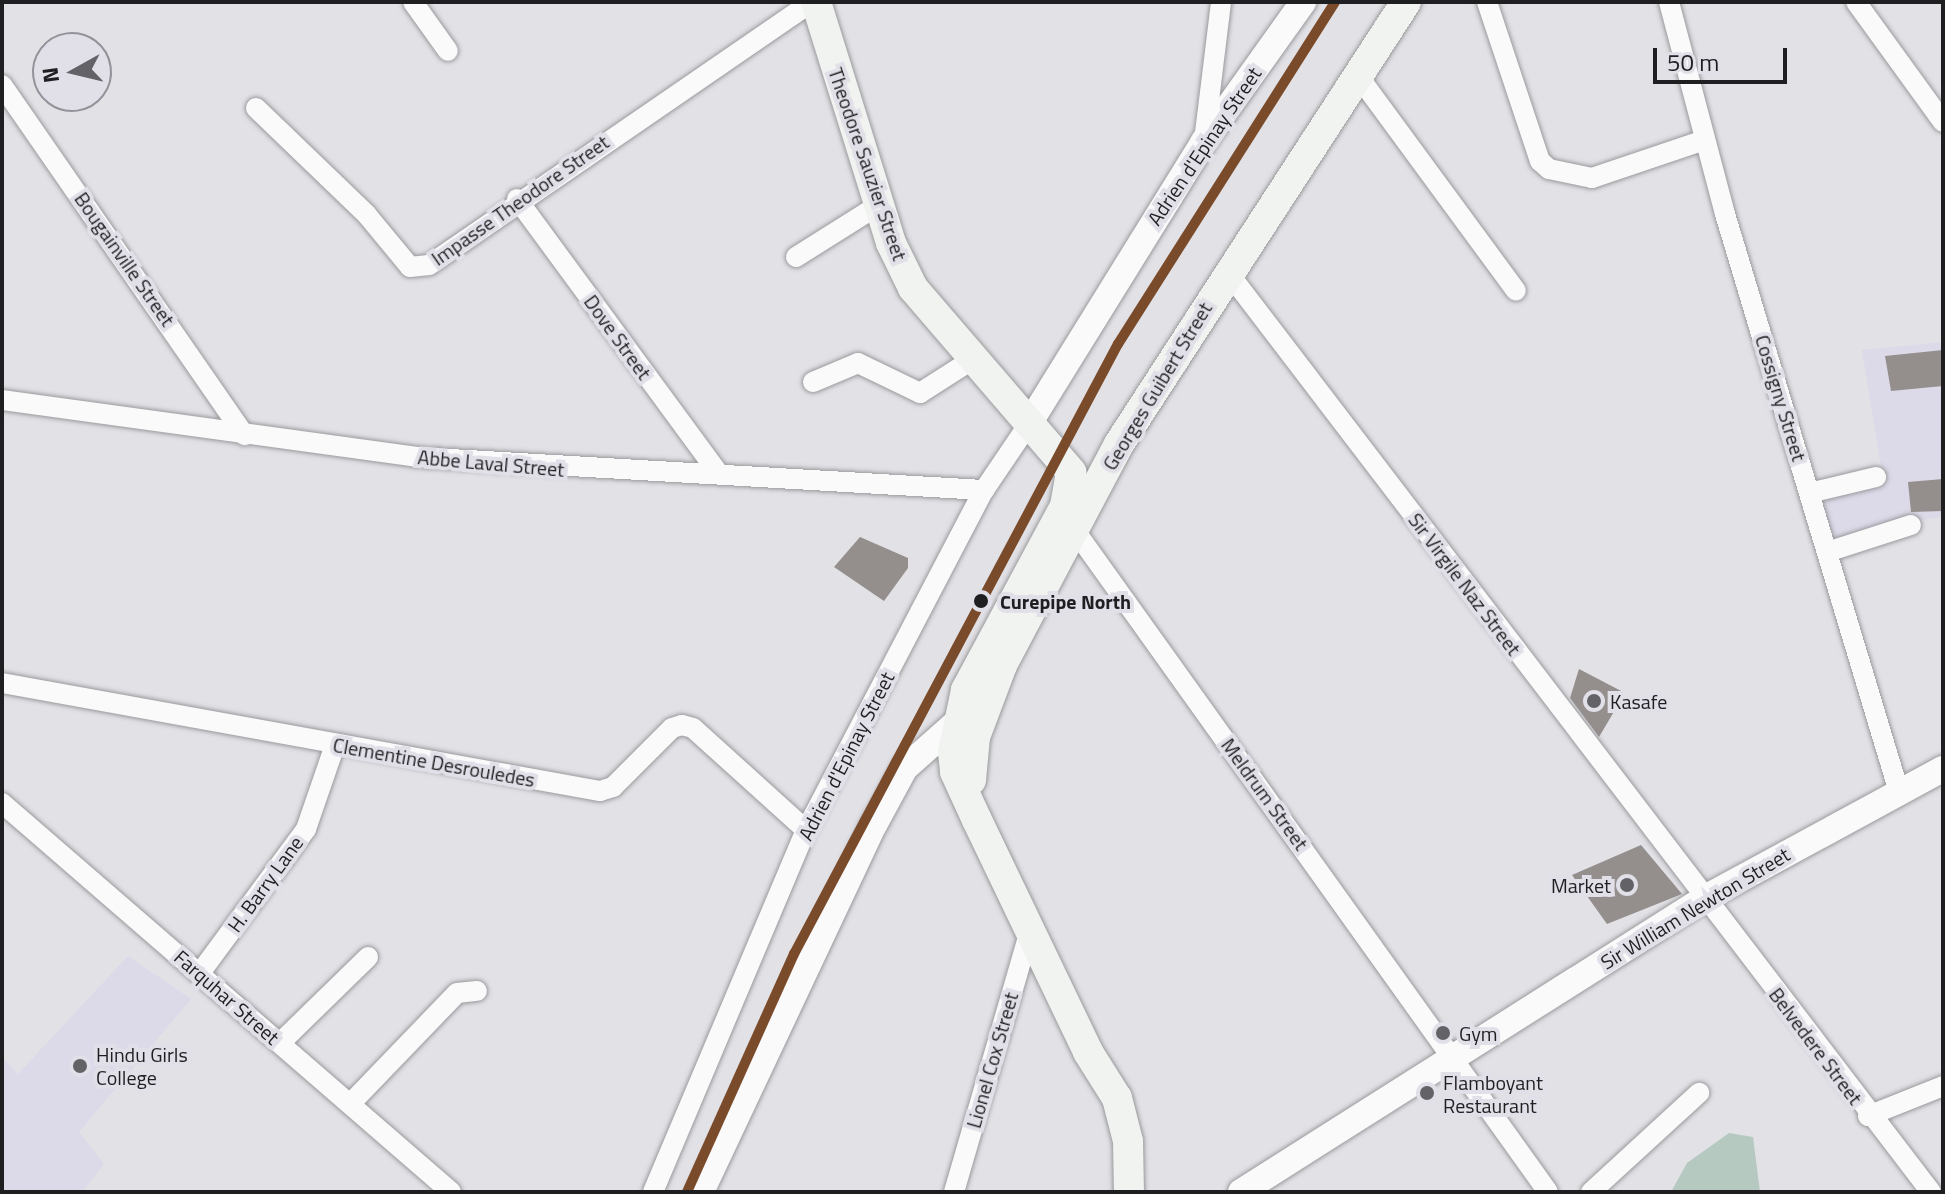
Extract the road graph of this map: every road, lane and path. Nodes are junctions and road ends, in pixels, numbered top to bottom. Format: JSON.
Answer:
{"nodes":[{"id":1,"x":413,"y":2,"type":"edge"},
{"id":2,"x":814,"y":2,"type":"edge"},
{"id":3,"x":1221,"y":2,"type":"edge"},
{"id":4,"x":1303,"y":2,"type":"edge"},
{"id":5,"x":1406,"y":2,"type":"edge"},
{"id":6,"x":1487,"y":2,"type":"edge"},
{"id":7,"x":1669,"y":2,"type":"edge"},
{"id":8,"x":1856,"y":2,"type":"edge"},
{"id":9,"x":448,"y":51,"type":"dead end"},
{"id":10,"x":1356,"y":73,"type":"junction"},
{"id":11,"x":2,"y":85,"type":"edge"},
{"id":12,"x":256,"y":108,"type":"dead end"},
{"id":13,"x":1943,"y":122,"type":"edge"},
{"id":14,"x":1704,"y":140,"type":"junction"},
{"id":15,"x":1204,"y":141,"type":"junction"},
{"id":16,"x":517,"y":199,"type":"junction"},
{"id":17,"x":880,"y":204,"type":"junction"},
{"id":18,"x":796,"y":257,"type":"dead end"},
{"id":19,"x":1227,"y":271,"type":"junction"},
{"id":20,"x":1516,"y":291,"type":"dead end"},
{"id":21,"x":970,"y":361,"type":"junction"},
{"id":22,"x":813,"y":382,"type":"dead end"},
{"id":23,"x":2,"y":400,"type":"edge"},
{"id":24,"x":1030,"y":422,"type":"junction"},
{"id":25,"x":244,"y":435,"type":"junction"},
{"id":26,"x":719,"y":474,"type":"junction"},
{"id":27,"x":1876,"y":477,"type":"dead end"},
{"id":28,"x":984,"y":490,"type":"junction"},
{"id":29,"x":1809,"y":493,"type":"junction"},
{"id":30,"x":1071,"y":519,"type":"junction"},
{"id":31,"x":1911,"y":525,"type":"dead end"},
{"id":32,"x":1827,"y":552,"type":"junction"},
{"id":33,"x":1002,"y":665,"type":"junction"},
{"id":34,"x":2,"y":683,"type":"edge"},
{"id":35,"x":955,"y":723,"type":"junction"},
{"id":36,"x":335,"y":745,"type":"junction"},
{"id":37,"x":919,"y":753,"type":"junction"},
{"id":38,"x":1943,"y":769,"type":"edge"},
{"id":39,"x":955,"y":772,"type":"junction"},
{"id":40,"x":1899,"y":792,"type":"junction"},
{"id":41,"x":970,"y":798,"type":"junction"},
{"id":42,"x":2,"y":803,"type":"edge"},
{"id":43,"x":806,"y":830,"type":"junction"},
{"id":44,"x":1705,"y":898,"type":"junction"},
{"id":45,"x":1031,"y":927,"type":"junction"},
{"id":46,"x":368,"y":957,"type":"dead end"},
{"id":47,"x":200,"y":973,"type":"junction"},
{"id":48,"x":477,"y":991,"type":"dead end"},
{"id":49,"x":280,"y":1043,"type":"junction"},
{"id":50,"x":1454,"y":1057,"type":"junction"},
{"id":51,"x":1943,"y":1086,"type":"edge"},
{"id":52,"x":1699,"y":1093,"type":"dead end"},
{"id":53,"x":352,"y":1102,"type":"junction"},
{"id":54,"x":1868,"y":1116,"type":"junction"},
{"id":55,"x":451,"y":1192,"type":"edge"},
{"id":56,"x":653,"y":1192,"type":"edge"},
{"id":57,"x":701,"y":1192,"type":"edge"},
{"id":58,"x":954,"y":1192,"type":"edge"},
{"id":59,"x":1129,"y":1192,"type":"edge"},
{"id":60,"x":1241,"y":1192,"type":"edge"},
{"id":61,"x":1548,"y":1192,"type":"edge"},
{"id":62,"x":1591,"y":1192,"type":"edge"},
{"id":63,"x":1931,"y":1192,"type":"edge"}],
"edges":[{"from":1,"to":9,"type":"street"},
{"from":2,"to":16,"type":"street","name":"Impasse Theodore Street"},
{"from":2,"to":17,"type":"main road","name":"Theodore Sauzier Street"},
{"from":3,"to":15,"type":"street"},
{"from":4,"to":15,"type":"street","name":"Adrien d'Epinay Street"},
{"from":5,"to":10,"type":"main road","name":"Georges Guibert Street"},
{"from":6,"to":14,"type":"street"},
{"from":7,"to":14,"type":"street","name":"Cossigny Street"},
{"from":8,"to":13,"type":"street"},
{"from":10,"to":19,"type":"main road","name":"Georges Guibert Street"},
{"from":10,"to":20,"type":"street"},
{"from":11,"to":25,"type":"street","name":"Bougainville Street"},
{"from":12,"to":16,"type":"street","name":"Impasse Theodore Street"},
{"from":14,"to":29,"type":"street","name":"Cossigny Street"},
{"from":15,"to":24,"type":"street","name":"Adrien d'Epinay Street"},
{"from":16,"to":26,"type":"street","name":"Dove Street"},
{"from":17,"to":18,"type":"street"},
{"from":17,"to":21,"type":"main road","name":"Theodore Sauzier Street"},
{"from":19,"to":30,"type":"main road","name":"Georges Guibert Street"},
{"from":19,"to":44,"type":"street","name":"Sir Virgile Naz Street"},
{"from":21,"to":22,"type":"street"},
{"from":21,"to":24,"type":"main road","name":"Theodore Sauzier Street"},
{"from":23,"to":25,"type":"street","name":"Abbe Laval Street"},
{"from":24,"to":28,"type":"street","name":"Adrien d'Epinay Street"},
{"from":24,"to":30,"type":"main road","name":"Theodore Sauzier Street"},
{"from":25,"to":26,"type":"street","name":"Abbe Laval Street"},
{"from":26,"to":28,"type":"street","name":"Abbe Laval Street"},
{"from":27,"to":29,"type":"street"},
{"from":28,"to":43,"type":"street","name":"Adrien d'Epinay Street"},
{"from":29,"to":32,"type":"street","name":"Cossigny Street"},
{"from":30,"to":33,"type":"main road","name":"Georges Guibert Street"},
{"from":30,"to":35,"type":"main road","name":"Georges Guibert Street"},
{"from":30,"to":50,"type":"street","name":"Meldrum Street"},
{"from":31,"to":32,"type":"street"},
{"from":32,"to":40,"type":"street","name":"Cossigny Street"},
{"from":33,"to":35,"type":"street"},
{"from":33,"to":41,"type":"main road","name":"Georges Guibert Street"},
{"from":34,"to":36,"type":"street","name":"Clementine Desrouledes"},
{"from":35,"to":37,"type":"street"},
{"from":35,"to":39,"type":"main road","name":"Georges Guibert Street"},
{"from":36,"to":43,"type":"street","name":"Clementine Desrouledes"},
{"from":36,"to":47,"type":"street","name":"H. Barry Lane"},
{"from":37,"to":39,"type":"street"},
{"from":37,"to":57,"type":"street"},
{"from":38,"to":40,"type":"street","name":"Sir William Newton Street"},
{"from":39,"to":41,"type":"main road","name":"Georges Guibert Street"},
{"from":40,"to":44,"type":"street","name":"Sir William Newton Street"},
{"from":41,"to":45,"type":"main road","name":"Georges Guibert Street"},
{"from":42,"to":47,"type":"street","name":"Farquhar Street"},
{"from":43,"to":56,"type":"street","name":"Adrien d'Epinay Street"},
{"from":44,"to":50,"type":"street","name":"Sir William Newton Street"},
{"from":44,"to":54,"type":"street","name":"Belvedere Street"},
{"from":45,"to":58,"type":"street","name":"Lionel Cox Street"},
{"from":45,"to":59,"type":"main road","name":"Georges Guibert Street"},
{"from":46,"to":49,"type":"street"},
{"from":47,"to":49,"type":"street","name":"Farquhar Street"},
{"from":48,"to":53,"type":"street"},
{"from":49,"to":53,"type":"street","name":"Farquhar Street"},
{"from":50,"to":60,"type":"street","name":"Sir William Newton Street"},
{"from":50,"to":61,"type":"street","name":"Meldrum Street"},
{"from":51,"to":54,"type":"street"},
{"from":52,"to":62,"type":"street"},
{"from":53,"to":55,"type":"street","name":"Farquhar Street"},
{"from":54,"to":63,"type":"street","name":"Belvedere Street"}]}
